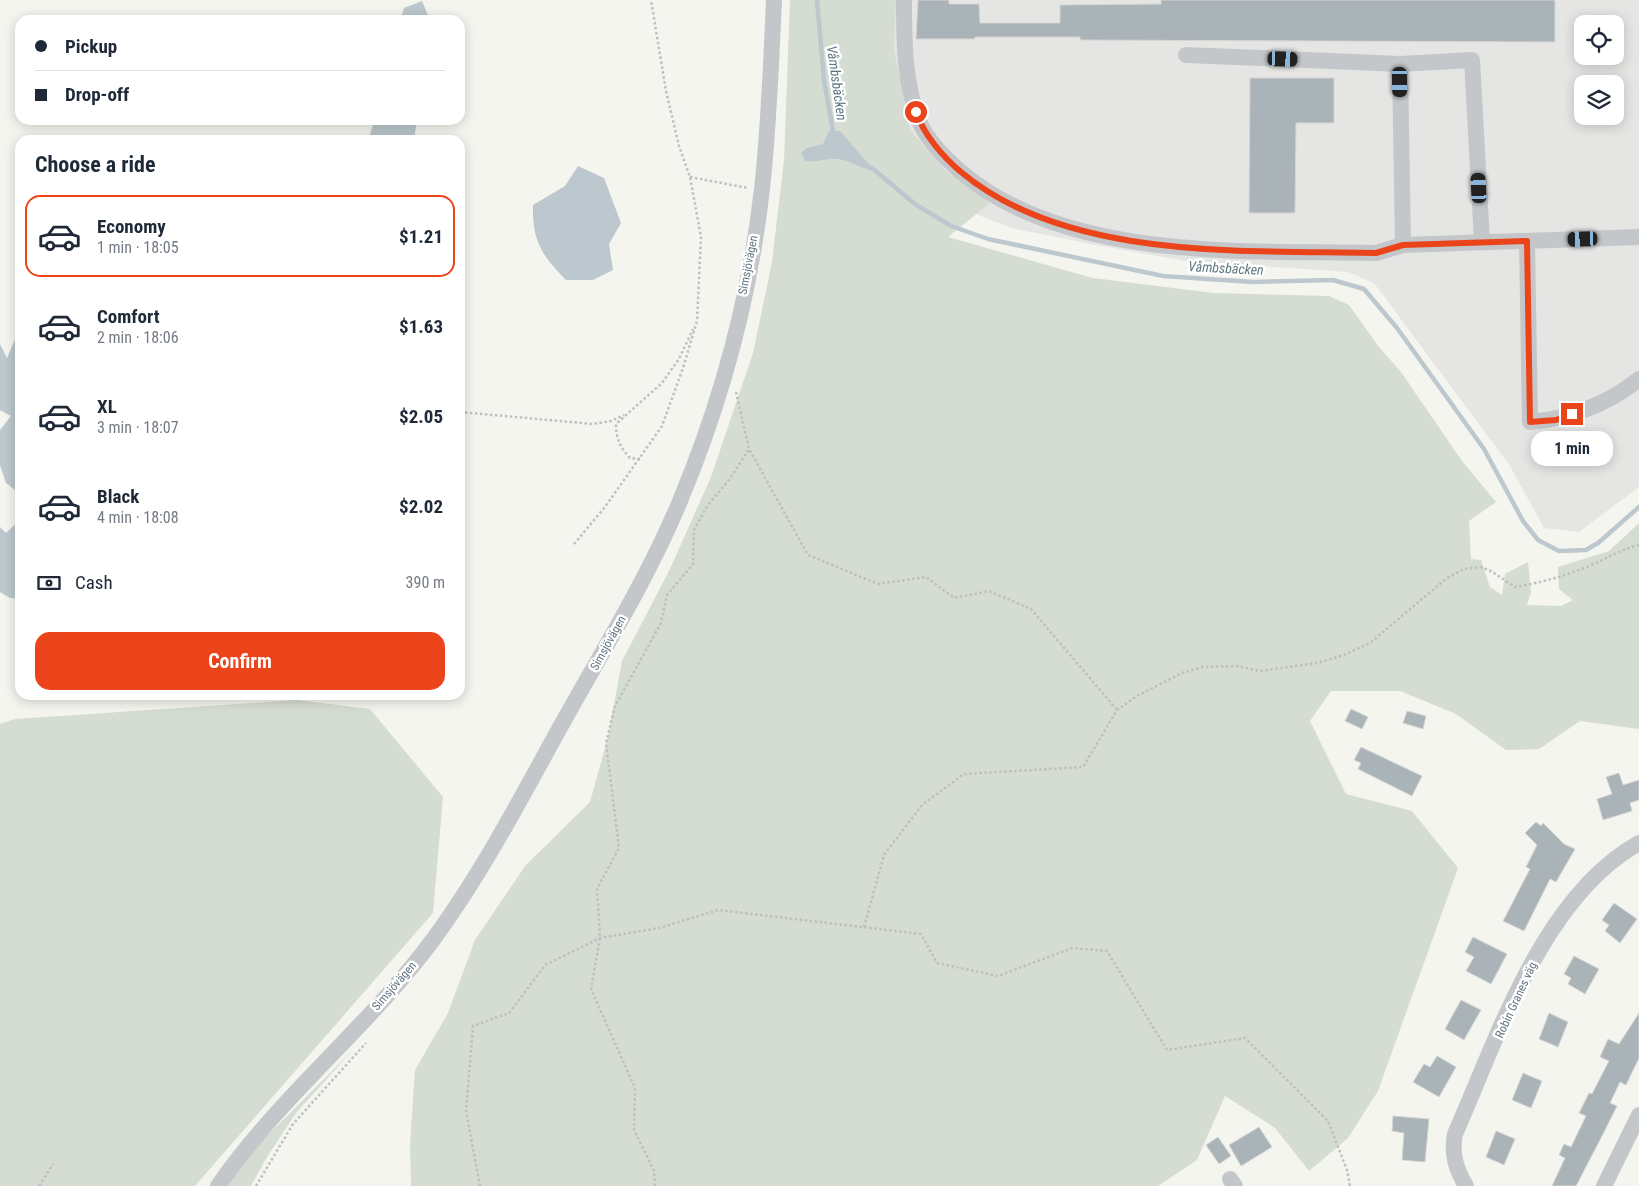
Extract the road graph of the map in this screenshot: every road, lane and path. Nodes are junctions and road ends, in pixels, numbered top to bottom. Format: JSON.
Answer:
{"nodes":[{"id":1,"x":650,"y":0,"type":"edge"},
{"id":2,"x":774,"y":0,"type":"edge"},
{"id":3,"x":904,"y":0,"type":"edge"},
{"id":4,"x":1186,"y":55,"type":"dead end"},
{"id":5,"x":1400,"y":64,"type":"junction"},
{"id":6,"x":690,"y":177,"type":"junction"},
{"id":7,"x":762,"y":190,"type":"junction"},
{"id":8,"x":1639,"y":237,"type":"edge"},
{"id":9,"x":1527,"y":241,"type":"junction"},
{"id":10,"x":1482,"y":242,"type":"junction"},
{"id":11,"x":1403,"y":245,"type":"junction"},
{"id":12,"x":697,"y":321,"type":"junction"},
{"id":13,"x":1639,"y":379,"type":"edge"},
{"id":14,"x":733,"y":399,"type":"dead end"},
{"id":15,"x":465,"y":412,"type":"edge"},
{"id":16,"x":625,"y":414,"type":"junction"},
{"id":17,"x":749,"y":449,"type":"junction"},
{"id":18,"x":640,"y":460,"type":"junction"},
{"id":19,"x":574,"y":544,"type":"dead end"},
{"id":20,"x":1639,"y":545,"type":"edge"},
{"id":21,"x":1117,"y":710,"type":"junction"},
{"id":22,"x":1639,"y":843,"type":"edge"},
{"id":23,"x":864,"y":927,"type":"junction"},
{"id":24,"x":600,"y":938,"type":"junction"},
{"id":25,"x":368,"y":1041,"type":"dead end"},
{"id":26,"x":1639,"y":1115,"type":"edge"},
{"id":27,"x":53,"y":1164,"type":"dead end"},
{"id":28,"x":39,"y":1186,"type":"edge"},
{"id":29,"x":218,"y":1186,"type":"edge"},
{"id":30,"x":256,"y":1186,"type":"edge"},
{"id":31,"x":480,"y":1186,"type":"edge"},
{"id":32,"x":656,"y":1186,"type":"edge"},
{"id":33,"x":1350,"y":1186,"type":"edge"},
{"id":34,"x":1466,"y":1186,"type":"edge"},
{"id":35,"x":1604,"y":1186,"type":"edge"}],
"edges":[{"from":1,"to":6,"type":"path"},
{"from":2,"to":7,"type":"street","name":"Simsjövägen"},
{"from":3,"to":11,"type":"street"},
{"from":4,"to":5,"type":"street"},
{"from":5,"to":10,"type":"street"},
{"from":5,"to":11,"type":"street"},
{"from":6,"to":7,"type":"path"},
{"from":6,"to":12,"type":"path"},
{"from":7,"to":29,"type":"street","name":"Simsjövägen"},
{"from":8,"to":9,"type":"street"},
{"from":9,"to":10,"type":"street"},
{"from":9,"to":13,"type":"street"},
{"from":10,"to":11,"type":"street"},
{"from":12,"to":16,"type":"path"},
{"from":12,"to":18,"type":"path"},
{"from":14,"to":17,"type":"path"},
{"from":15,"to":16,"type":"path"},
{"from":16,"to":18,"type":"path"},
{"from":17,"to":21,"type":"path"},
{"from":17,"to":24,"type":"path"},
{"from":18,"to":19,"type":"path"},
{"from":20,"to":21,"type":"path"},
{"from":21,"to":23,"type":"path"},
{"from":22,"to":34,"type":"street","name":"Robin Granes väg"},
{"from":23,"to":24,"type":"path"},
{"from":23,"to":33,"type":"path"},
{"from":24,"to":31,"type":"path"},
{"from":24,"to":32,"type":"path"},
{"from":25,"to":30,"type":"path"},
{"from":26,"to":35,"type":"street"},
{"from":27,"to":28,"type":"path"}]}
